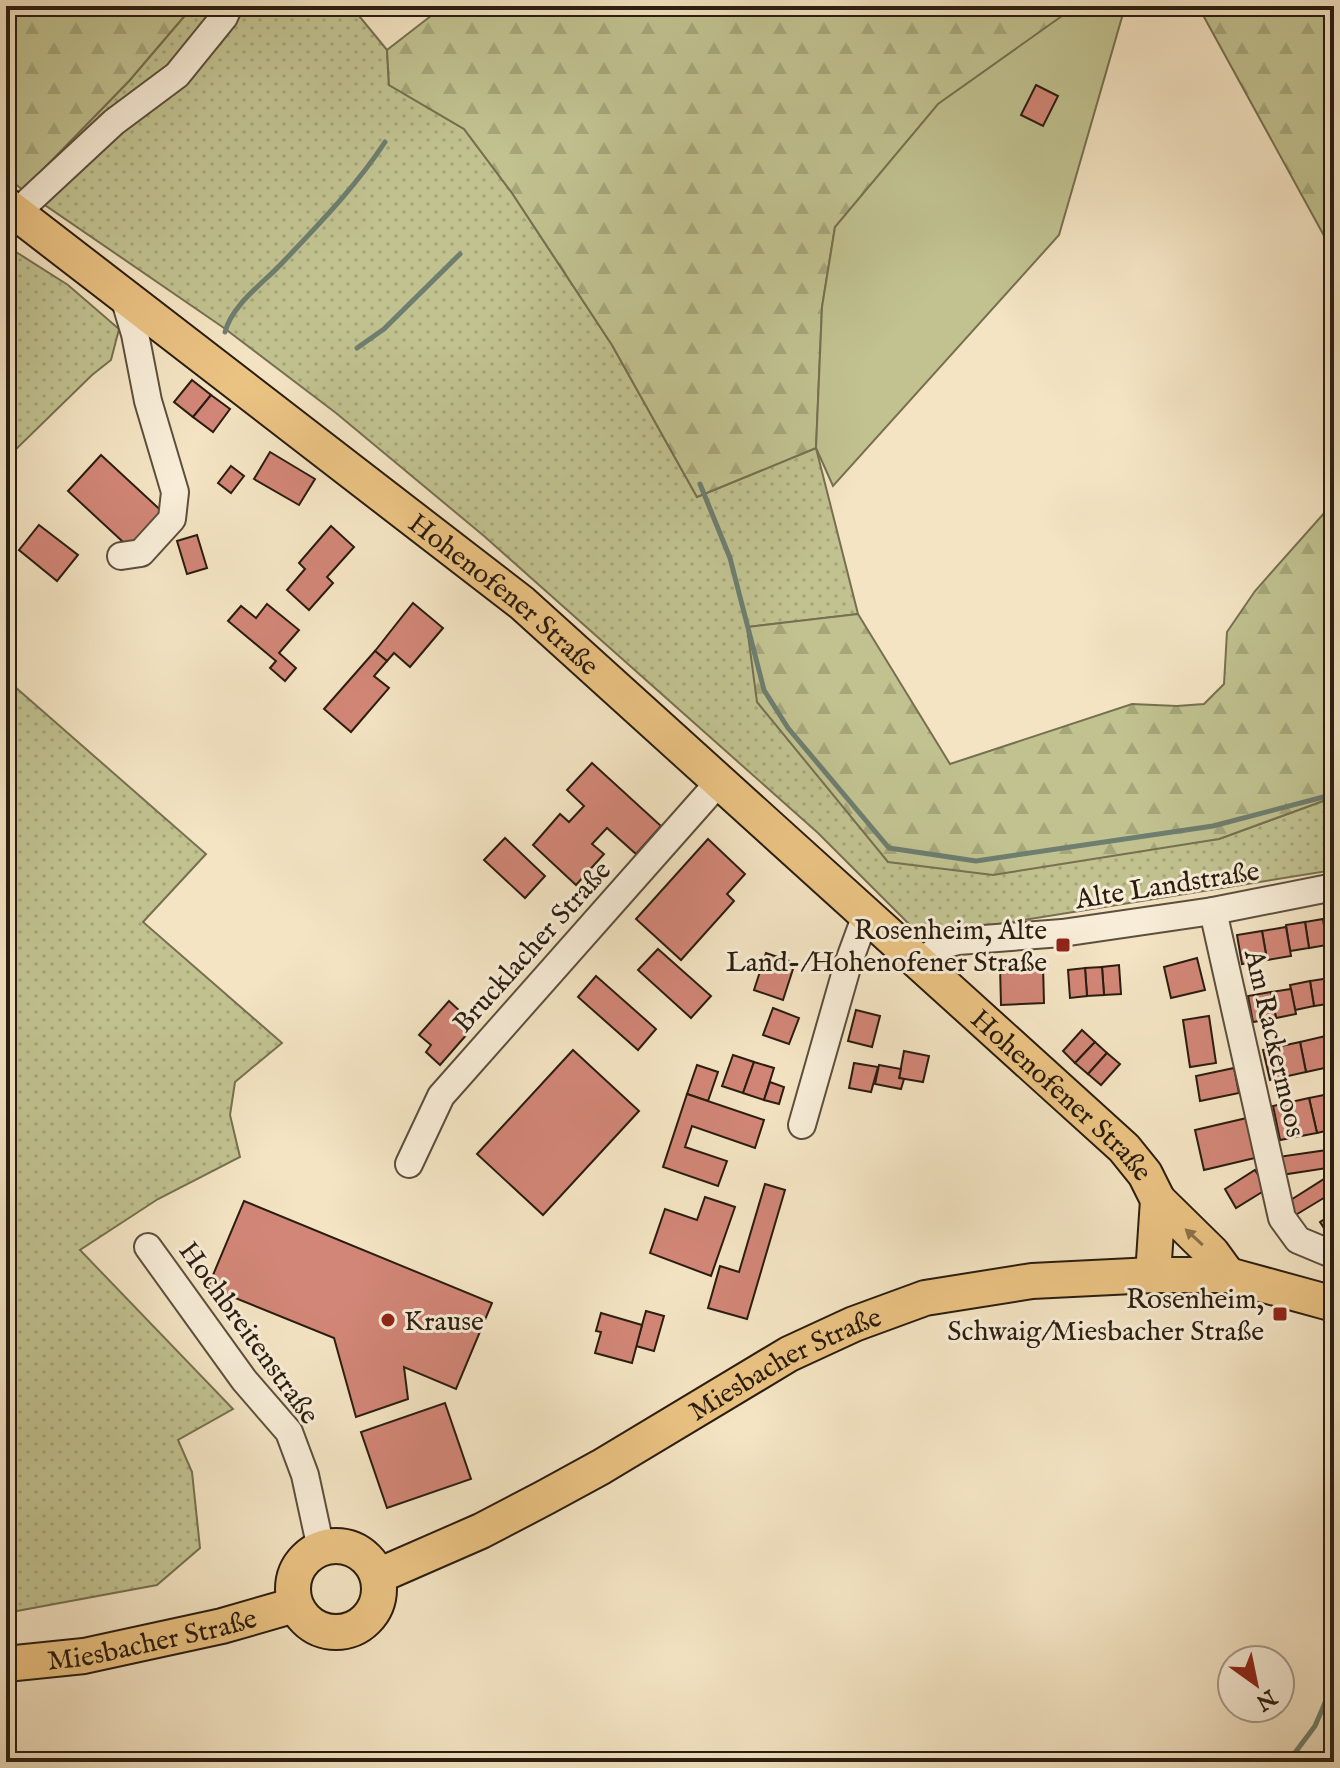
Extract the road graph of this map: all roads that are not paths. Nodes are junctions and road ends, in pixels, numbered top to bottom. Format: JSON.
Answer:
{"nodes":[{"id":1,"x":229,"y":6,"type":"edge"},
{"id":2,"x":12,"y":210,"type":"edge"},
{"id":3,"x":123,"y":294,"type":"junction"},
{"id":4,"x":121,"y":556,"type":"dead end"},
{"id":5,"x":719,"y":782,"type":"junction"},
{"id":6,"x":1334,"y":887,"type":"edge"},
{"id":7,"x":1213,"y":911,"type":"junction"},
{"id":8,"x":866,"y":915,"type":"junction"},
{"id":9,"x":920,"y":963,"type":"junction"},
{"id":10,"x":802,"y":1125,"type":"dead end"},
{"id":11,"x":409,"y":1164,"type":"dead end"},
{"id":12,"x":1158,"y":1200,"type":"junction"},
{"id":13,"x":148,"y":1247,"type":"dead end"},
{"id":14,"x":1334,"y":1255,"type":"edge"},
{"id":15,"x":1153,"y":1275,"type":"junction"},
{"id":16,"x":1228,"y":1275,"type":"junction"},
{"id":17,"x":1334,"y":1304,"type":"edge"},
{"id":18,"x":321,"y":1549,"type":"junction"},
{"id":19,"x":378,"y":1576,"type":"junction"},
{"id":20,"x":295,"y":1605,"type":"junction"},
{"id":21,"x":6,"y":1664,"type":"edge"}],
"edges":[{"from":1,"to":2,"type":"street"},
{"from":2,"to":3,"type":"main road","name":"Hohenofener Straße"},
{"from":3,"to":4,"type":"street"},
{"from":3,"to":5,"type":"main road","name":"Hohenofener Straße"},
{"from":5,"to":8,"type":"main road","name":"Hohenofener Straße"},
{"from":5,"to":11,"type":"street","name":"Brucklacher Straße"},
{"from":6,"to":7,"type":"street","name":"Alte Landstraße"},
{"from":7,"to":9,"type":"street","name":"Alte Landstraße"},
{"from":7,"to":14,"type":"street","name":"Am Rackermoos"},
{"from":8,"to":9,"type":"main road","name":"Hohenofener Straße"},
{"from":8,"to":10,"type":"street"},
{"from":9,"to":12,"type":"main road","name":"Hohenofener Straße"},
{"from":12,"to":15,"type":"main road","name":"Hohenofener Straße"},
{"from":16,"to":12,"type":"main road","one_way":true},
{"from":13,"to":18,"type":"street","name":"Hochbreitenstraße"},
{"from":15,"to":16,"type":"main road","name":"Miesbacher Straße"},
{"from":15,"to":19,"type":"main road","name":"Miesbacher Straße"},
{"from":16,"to":17,"type":"main road","name":"Miesbacher Straße"},
{"from":18,"to":19,"type":"main road"},
{"from":18,"to":20,"type":"main road"},
{"from":19,"to":20,"type":"main road"},
{"from":20,"to":21,"type":"main road","name":"Miesbacher Straße"}]}
